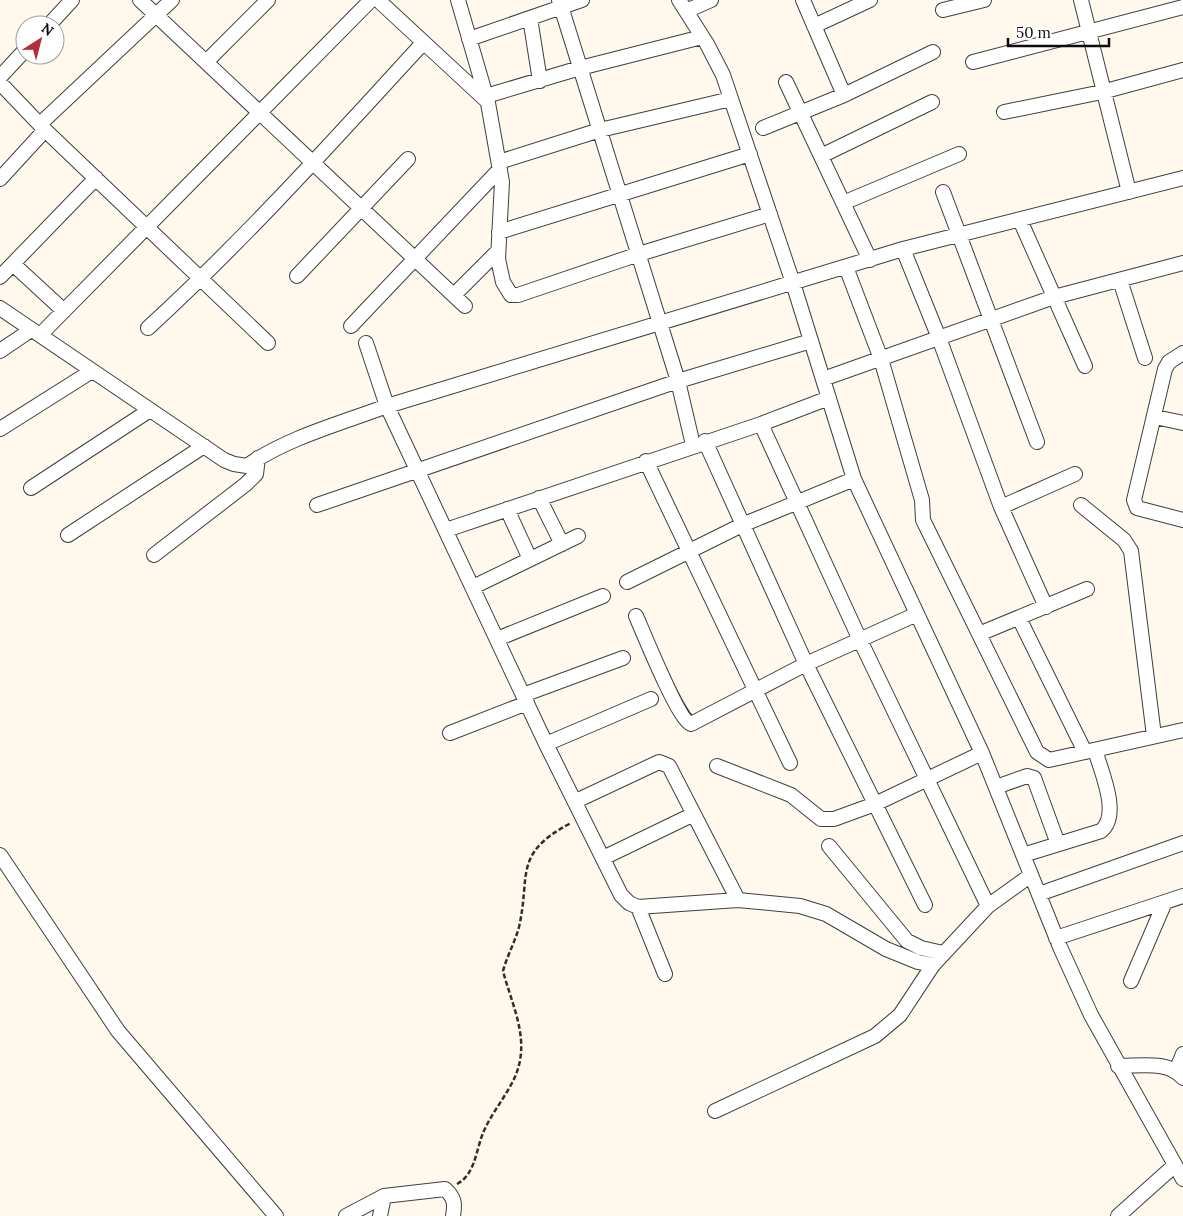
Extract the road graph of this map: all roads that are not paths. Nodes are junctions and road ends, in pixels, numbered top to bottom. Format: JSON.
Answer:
{"nodes":[{"id":1,"x":72,"y":0,"type":"edge"},
{"id":2,"x":140,"y":0,"type":"edge"},
{"id":3,"x":172,"y":0,"type":"edge"},
{"id":4,"x":268,"y":0,"type":"edge"},
{"id":5,"x":371,"y":0,"type":"edge"},
{"id":6,"x":378,"y":0,"type":"edge"},
{"id":7,"x":458,"y":0,"type":"edge"},
{"id":8,"x":582,"y":0,"type":"edge"},
{"id":9,"x":711,"y":0,"type":"edge"},
{"id":10,"x":803,"y":0,"type":"edge"},
{"id":11,"x":870,"y":0,"type":"edge"},
{"id":12,"x":984,"y":0,"type":"edge"},
{"id":13,"x":1081,"y":0,"type":"edge"},
{"id":14,"x":560,"y":4,"type":"edge"},
{"id":15,"x":682,"y":6,"type":"edge"},
{"id":16,"x":1183,"y":7,"type":"edge"},
{"id":17,"x":943,"y":10,"type":"dead end"},
{"id":18,"x":58,"y":15,"type":"edge"},
{"id":19,"x":157,"y":15,"type":"junction"},
{"id":20,"x":530,"y":18,"type":"junction"},
{"id":21,"x":814,"y":26,"type":"junction"},
{"id":22,"x":1089,"y":31,"type":"junction"},
{"id":23,"x":702,"y":37,"type":"junction"},
{"id":24,"x":469,"y":39,"type":"junction"},
{"id":25,"x":423,"y":43,"type":"junction"},
{"id":26,"x":933,"y":52,"type":"dead end"},
{"id":27,"x":15,"y":61,"type":"edge"},
{"id":28,"x":206,"y":62,"type":"junction"},
{"id":29,"x":973,"y":62,"type":"dead end"},
{"id":30,"x":580,"y":68,"type":"junction"},
{"id":31,"x":1183,"y":70,"type":"edge"},
{"id":32,"x":0,"y":77,"type":"edge"},
{"id":33,"x":540,"y":81,"type":"junction"},
{"id":34,"x":786,"y":82,"type":"dead end"},
{"id":35,"x":0,"y":83,"type":"edge"},
{"id":36,"x":1102,"y":92,"type":"junction"},
{"id":37,"x":844,"y":95,"type":"junction"},
{"id":38,"x":731,"y":99,"type":"junction"},
{"id":39,"x":487,"y":100,"type":"junction"},
{"id":40,"x":932,"y":102,"type":"dead end"},
{"id":41,"x":259,"y":112,"type":"junction"},
{"id":42,"x":1004,"y":112,"type":"dead end"},
{"id":43,"x":801,"y":114,"type":"junction"},
{"id":44,"x":42,"y":127,"type":"junction"},
{"id":45,"x":763,"y":128,"type":"dead end"},
{"id":46,"x":600,"y":130,"type":"junction"},
{"id":47,"x":750,"y":154,"type":"junction"},
{"id":48,"x":959,"y":154,"type":"dead end"},
{"id":49,"x":821,"y":156,"type":"junction"},
{"id":50,"x":408,"y":159,"type":"dead end"},
{"id":51,"x":314,"y":163,"type":"junction"},
{"id":52,"x":499,"y":166,"type":"junction"},
{"id":53,"x":96,"y":178,"type":"junction"},
{"id":54,"x":1183,"y":178,"type":"edge"},
{"id":55,"x":0,"y":179,"type":"edge"},
{"id":56,"x":944,"y":192,"type":"dead end"},
{"id":57,"x":1129,"y":192,"type":"junction"},
{"id":58,"x":620,"y":195,"type":"junction"},
{"id":59,"x":843,"y":203,"type":"junction"},
{"id":60,"x":362,"y":208,"type":"junction"},
{"id":61,"x":770,"y":214,"type":"junction"},
{"id":62,"x":1020,"y":220,"type":"junction"},
{"id":63,"x":147,"y":227,"type":"junction"},
{"id":64,"x":499,"y":232,"type":"junction"},
{"id":65,"x":959,"y":235,"type":"junction"},
{"id":66,"x":903,"y":249,"type":"junction"},
{"id":67,"x":498,"y":251,"type":"junction"},
{"id":68,"x":639,"y":254,"type":"junction"},
{"id":69,"x":415,"y":258,"type":"junction"},
{"id":70,"x":870,"y":260,"type":"junction"},
{"id":71,"x":13,"y":264,"type":"junction"},
{"id":72,"x":1183,"y":264,"type":"edge"},
{"id":73,"x":846,"y":267,"type":"junction"},
{"id":74,"x":297,"y":276,"type":"dead end"},
{"id":75,"x":0,"y":277,"type":"edge"},
{"id":76,"x":201,"y":279,"type":"junction"},
{"id":77,"x":1120,"y":280,"type":"junction"},
{"id":78,"x":793,"y":283,"type":"junction"},
{"id":79,"x":454,"y":295,"type":"junction"},
{"id":80,"x":1054,"y":297,"type":"junction"},
{"id":81,"x":465,"y":306,"type":"dead end"},
{"id":82,"x":0,"y":308,"type":"edge"},
{"id":83,"x":64,"y":311,"type":"junction"},
{"id":84,"x":991,"y":320,"type":"junction"},
{"id":85,"x":660,"y":324,"type":"junction"},
{"id":86,"x":351,"y":326,"type":"dead end"},
{"id":87,"x":148,"y":328,"type":"dead end"},
{"id":88,"x":36,"y":332,"type":"junction"},
{"id":89,"x":940,"y":338,"type":"junction"},
{"id":90,"x":811,"y":340,"type":"junction"},
{"id":91,"x":268,"y":343,"type":"dead end"},
{"id":92,"x":366,"y":343,"type":"dead end"},
{"id":93,"x":0,"y":351,"type":"edge"},
{"id":94,"x":1183,"y":353,"type":"edge"},
{"id":95,"x":881,"y":358,"type":"junction"},
{"id":96,"x":1146,"y":358,"type":"dead end"},
{"id":97,"x":1085,"y":366,"type":"dead end"},
{"id":98,"x":92,"y":370,"type":"junction"},
{"id":99,"x":823,"y":379,"type":"junction"},
{"id":100,"x":678,"y":380,"type":"junction"},
{"id":101,"x":829,"y":398,"type":"junction"},
{"id":102,"x":387,"y":406,"type":"junction"},
{"id":103,"x":150,"y":410,"type":"junction"},
{"id":104,"x":1155,"y":417,"type":"junction"},
{"id":105,"x":1183,"y":423,"type":"edge"},
{"id":106,"x":761,"y":424,"type":"junction"},
{"id":107,"x":0,"y":429,"type":"edge"},
{"id":108,"x":1037,"y":442,"type":"dead end"},
{"id":109,"x":699,"y":443,"type":"junction"},
{"id":110,"x":204,"y":446,"type":"junction"},
{"id":111,"x":258,"y":458,"type":"junction"},
{"id":112,"x":646,"y":461,"type":"junction"},
{"id":113,"x":417,"y":469,"type":"junction"},
{"id":114,"x":1075,"y":474,"type":"dead end"},
{"id":115,"x":854,"y":479,"type":"junction"},
{"id":116,"x":31,"y":488,"type":"dead end"},
{"id":117,"x":540,"y":498,"type":"junction"},
{"id":118,"x":797,"y":501,"type":"junction"},
{"id":119,"x":317,"y":505,"type":"dead end"},
{"id":120,"x":1081,"y":505,"type":"dead end"},
{"id":121,"x":1001,"y":507,"type":"junction"},
{"id":122,"x":507,"y":508,"type":"junction"},
{"id":123,"x":1183,"y":520,"type":"edge"},
{"id":124,"x":742,"y":525,"type":"junction"},
{"id":125,"x":446,"y":530,"type":"junction"},
{"id":126,"x":68,"y":535,"type":"dead end"},
{"id":127,"x":578,"y":536,"type":"dead end"},
{"id":128,"x":562,"y":544,"type":"junction"},
{"id":129,"x":689,"y":552,"type":"junction"},
{"id":130,"x":154,"y":555,"type":"dead end"},
{"id":131,"x":530,"y":559,"type":"junction"},
{"id":132,"x":628,"y":582,"type":"dead end"},
{"id":133,"x":473,"y":587,"type":"junction"},
{"id":134,"x":1087,"y":589,"type":"dead end"},
{"id":135,"x":603,"y":596,"type":"dead end"},
{"id":136,"x":1046,"y":607,"type":"junction"},
{"id":137,"x":917,"y":614,"type":"junction"},
{"id":138,"x":636,"y":616,"type":"dead end"},
{"id":139,"x":1019,"y":618,"type":"junction"},
{"id":140,"x":979,"y":634,"type":"junction"},
{"id":141,"x":497,"y":639,"type":"junction"},
{"id":142,"x":860,"y":640,"type":"junction"},
{"id":143,"x":623,"y":658,"type":"dead end"},
{"id":144,"x":806,"y":664,"type":"junction"},
{"id":145,"x":755,"y":690,"type":"junction"},
{"id":146,"x":525,"y":699,"type":"junction"},
{"id":147,"x":651,"y":699,"type":"dead end"},
{"id":148,"x":1183,"y":730,"type":"edge"},
{"id":149,"x":450,"y":733,"type":"dead end"},
{"id":150,"x":1154,"y":736,"type":"junction"},
{"id":151,"x":546,"y":744,"type":"junction"},
{"id":152,"x":1090,"y":751,"type":"junction"},
{"id":153,"x":982,"y":753,"type":"junction"},
{"id":154,"x":790,"y":763,"type":"dead end"},
{"id":155,"x":718,"y":766,"type":"dead end"},
{"id":156,"x":926,"y":780,"type":"junction"},
{"id":157,"x":996,"y":787,"type":"junction"},
{"id":158,"x":576,"y":801,"type":"junction"},
{"id":159,"x":875,"y":804,"type":"junction"},
{"id":160,"x":694,"y":814,"type":"junction"},
{"id":161,"x":1183,"y":842,"type":"edge"},
{"id":162,"x":1058,"y":844,"type":"junction"},
{"id":163,"x":829,"y":846,"type":"dead end"},
{"id":164,"x":1023,"y":854,"type":"junction"},
{"id":165,"x":0,"y":855,"type":"edge"},
{"id":166,"x":603,"y":858,"type":"junction"},
{"id":167,"x":1031,"y":875,"type":"junction"},
{"id":168,"x":1038,"y":894,"type":"junction"},
{"id":169,"x":1183,"y":896,"type":"edge"},
{"id":170,"x":738,"y":900,"type":"junction"},
{"id":171,"x":1166,"y":902,"type":"junction"},
{"id":172,"x":924,"y":905,"type":"dead end"},
{"id":173,"x":988,"y":906,"type":"junction"},
{"id":174,"x":638,"y":907,"type":"junction"},
{"id":175,"x":1056,"y":938,"type":"junction"},
{"id":176,"x":943,"y":953,"type":"junction"},
{"id":177,"x":933,"y":965,"type":"junction"},
{"id":178,"x":665,"y":974,"type":"dead end"},
{"id":179,"x":1131,"y":981,"type":"dead end"},
{"id":180,"x":1183,"y":1054,"type":"edge"},
{"id":181,"x":1118,"y":1066,"type":"junction"},
{"id":182,"x":1180,"y":1074,"type":"edge"},
{"id":183,"x":715,"y":1112,"type":"dead end"},
{"id":184,"x":1175,"y":1165,"type":"junction"},
{"id":185,"x":1183,"y":1179,"type":"edge"},
{"id":186,"x":384,"y":1196,"type":"junction"},
{"id":187,"x":276,"y":1216,"type":"edge"},
{"id":188,"x":346,"y":1216,"type":"edge"},
{"id":189,"x":380,"y":1216,"type":"edge"},
{"id":190,"x":453,"y":1216,"type":"edge"},
{"id":191,"x":1118,"y":1216,"type":"edge"}],
"edges":[{"from":1,"to":18,"type":"street"},
{"from":2,"to":19,"type":"street"},
{"from":3,"to":19,"type":"street"},
{"from":4,"to":28,"type":"street"},
{"from":5,"to":41,"type":"street"},
{"from":6,"to":25,"type":"street"},
{"from":7,"to":24,"type":"street"},
{"from":8,"to":14,"type":"street"},
{"from":9,"to":15,"type":"street"},
{"from":10,"to":21,"type":"street"},
{"from":11,"to":21,"type":"street"},
{"from":12,"to":17,"type":"street"},
{"from":13,"to":22,"type":"street"},
{"from":14,"to":20,"type":"street"},
{"from":14,"to":30,"type":"street"},
{"from":15,"to":23,"type":"street"},
{"from":16,"to":22,"type":"street"},
{"from":19,"to":28,"type":"street"},
{"from":19,"to":44,"type":"street"},
{"from":20,"to":24,"type":"street"},
{"from":20,"to":33,"type":"street"},
{"from":21,"to":37,"type":"street"},
{"from":22,"to":29,"type":"street"},
{"from":22,"to":36,"type":"street"},
{"from":23,"to":30,"type":"street"},
{"from":23,"to":38,"type":"street"},
{"from":24,"to":39,"type":"street"},
{"from":25,"to":39,"type":"street"},
{"from":25,"to":51,"type":"street"},
{"from":26,"to":37,"type":"street"},
{"from":27,"to":32,"type":"street"},
{"from":28,"to":41,"type":"street"},
{"from":30,"to":33,"type":"street"},
{"from":30,"to":46,"type":"street"},
{"from":31,"to":36,"type":"street"},
{"from":33,"to":39,"type":"street"},
{"from":34,"to":43,"type":"street"},
{"from":35,"to":44,"type":"street"},
{"from":36,"to":42,"type":"street"},
{"from":36,"to":57,"type":"street"},
{"from":37,"to":43,"type":"street"},
{"from":38,"to":46,"type":"street"},
{"from":38,"to":47,"type":"street"},
{"from":39,"to":52,"type":"street"},
{"from":40,"to":49,"type":"street"},
{"from":41,"to":51,"type":"street"},
{"from":41,"to":63,"type":"street"},
{"from":43,"to":45,"type":"street"},
{"from":43,"to":49,"type":"street"},
{"from":44,"to":53,"type":"street"},
{"from":44,"to":55,"type":"street"},
{"from":46,"to":52,"type":"street"},
{"from":46,"to":58,"type":"street"},
{"from":47,"to":58,"type":"street"},
{"from":47,"to":61,"type":"street"},
{"from":48,"to":59,"type":"street"},
{"from":49,"to":59,"type":"street"},
{"from":50,"to":60,"type":"street"},
{"from":51,"to":60,"type":"street"},
{"from":51,"to":76,"type":"street"},
{"from":52,"to":64,"type":"street"},
{"from":52,"to":69,"type":"street"},
{"from":53,"to":63,"type":"street"},
{"from":53,"to":71,"type":"street"},
{"from":54,"to":57,"type":"street"},
{"from":56,"to":65,"type":"street"},
{"from":57,"to":62,"type":"street"},
{"from":58,"to":64,"type":"street"},
{"from":58,"to":68,"type":"street"},
{"from":59,"to":70,"type":"street"},
{"from":60,"to":69,"type":"street"},
{"from":60,"to":74,"type":"street"},
{"from":61,"to":68,"type":"street"},
{"from":61,"to":78,"type":"street"},
{"from":62,"to":65,"type":"street"},
{"from":62,"to":80,"type":"street"},
{"from":63,"to":76,"type":"street"},
{"from":63,"to":83,"type":"street"},
{"from":64,"to":67,"type":"street"},
{"from":65,"to":66,"type":"street"},
{"from":65,"to":84,"type":"street"},
{"from":66,"to":70,"type":"street"},
{"from":66,"to":89,"type":"street"},
{"from":67,"to":68,"type":"street"},
{"from":67,"to":79,"type":"street"},
{"from":68,"to":85,"type":"street"},
{"from":69,"to":79,"type":"street"},
{"from":69,"to":86,"type":"street"},
{"from":70,"to":73,"type":"street"},
{"from":71,"to":75,"type":"street"},
{"from":71,"to":83,"type":"street"},
{"from":72,"to":77,"type":"street"},
{"from":73,"to":78,"type":"street"},
{"from":73,"to":95,"type":"street"},
{"from":76,"to":87,"type":"street"},
{"from":76,"to":91,"type":"street"},
{"from":77,"to":80,"type":"street"},
{"from":77,"to":96,"type":"street"},
{"from":78,"to":85,"type":"street"},
{"from":78,"to":90,"type":"street"},
{"from":79,"to":81,"type":"street"},
{"from":80,"to":84,"type":"street"},
{"from":80,"to":97,"type":"street"},
{"from":82,"to":88,"type":"street"},
{"from":83,"to":88,"type":"street"},
{"from":84,"to":89,"type":"street"},
{"from":84,"to":108,"type":"street"},
{"from":85,"to":100,"type":"street"},
{"from":85,"to":102,"type":"street"},
{"from":88,"to":93,"type":"street"},
{"from":88,"to":98,"type":"street"},
{"from":89,"to":95,"type":"street"},
{"from":89,"to":121,"type":"street"},
{"from":90,"to":99,"type":"street"},
{"from":90,"to":100,"type":"street"},
{"from":92,"to":102,"type":"street"},
{"from":94,"to":104,"type":"street"},
{"from":95,"to":99,"type":"street"},
{"from":95,"to":140,"type":"street"},
{"from":98,"to":103,"type":"street"},
{"from":98,"to":107,"type":"street"},
{"from":99,"to":101,"type":"street"},
{"from":100,"to":109,"type":"street"},
{"from":100,"to":113,"type":"street"},
{"from":101,"to":106,"type":"street"},
{"from":101,"to":115,"type":"street"},
{"from":102,"to":111,"type":"street"},
{"from":102,"to":113,"type":"street"},
{"from":103,"to":110,"type":"street"},
{"from":103,"to":116,"type":"street"},
{"from":104,"to":105,"type":"street"},
{"from":104,"to":123,"type":"street"},
{"from":106,"to":109,"type":"street"},
{"from":106,"to":118,"type":"street"},
{"from":109,"to":112,"type":"street"},
{"from":109,"to":124,"type":"street"},
{"from":110,"to":111,"type":"street"},
{"from":110,"to":126,"type":"street"},
{"from":111,"to":130,"type":"street"},
{"from":112,"to":117,"type":"street"},
{"from":112,"to":129,"type":"street"},
{"from":113,"to":119,"type":"street"},
{"from":113,"to":125,"type":"street"},
{"from":114,"to":121,"type":"street"},
{"from":115,"to":118,"type":"street"},
{"from":115,"to":137,"type":"street"},
{"from":117,"to":122,"type":"street"},
{"from":117,"to":128,"type":"street"},
{"from":118,"to":124,"type":"street"},
{"from":118,"to":142,"type":"street"},
{"from":120,"to":150,"type":"street"},
{"from":121,"to":136,"type":"street"},
{"from":122,"to":125,"type":"street"},
{"from":122,"to":131,"type":"street"},
{"from":124,"to":129,"type":"street"},
{"from":124,"to":144,"type":"street"},
{"from":125,"to":133,"type":"street"},
{"from":127,"to":128,"type":"street"},
{"from":128,"to":131,"type":"street"},
{"from":129,"to":132,"type":"street"},
{"from":129,"to":145,"type":"street"},
{"from":131,"to":133,"type":"street"},
{"from":133,"to":141,"type":"street"},
{"from":134,"to":136,"type":"street"},
{"from":135,"to":141,"type":"street"},
{"from":136,"to":139,"type":"street"},
{"from":137,"to":142,"type":"street"},
{"from":137,"to":153,"type":"street"},
{"from":138,"to":145,"type":"street"},
{"from":139,"to":140,"type":"street"},
{"from":139,"to":152,"type":"street"},
{"from":140,"to":152,"type":"street"},
{"from":141,"to":146,"type":"street"},
{"from":142,"to":144,"type":"street"},
{"from":142,"to":156,"type":"street"},
{"from":143,"to":146,"type":"street"},
{"from":144,"to":145,"type":"street"},
{"from":144,"to":159,"type":"street"},
{"from":145,"to":154,"type":"street"},
{"from":146,"to":149,"type":"street"},
{"from":146,"to":151,"type":"street"},
{"from":147,"to":151,"type":"street"},
{"from":148,"to":150,"type":"street"},
{"from":150,"to":152,"type":"street"},
{"from":151,"to":158,"type":"street"},
{"from":152,"to":162,"type":"street"},
{"from":153,"to":156,"type":"street"},
{"from":153,"to":157,"type":"street"},
{"from":155,"to":159,"type":"street"},
{"from":156,"to":159,"type":"street"},
{"from":156,"to":173,"type":"street"},
{"from":157,"to":162,"type":"street"},
{"from":157,"to":164,"type":"street"},
{"from":158,"to":160,"type":"street"},
{"from":158,"to":166,"type":"street"},
{"from":159,"to":172,"type":"street"},
{"from":160,"to":166,"type":"street"},
{"from":160,"to":170,"type":"street"},
{"from":161,"to":168,"type":"street"},
{"from":162,"to":164,"type":"street"},
{"from":163,"to":176,"type":"street"},
{"from":164,"to":167,"type":"street"},
{"from":165,"to":187,"type":"street"},
{"from":166,"to":174,"type":"street"},
{"from":167,"to":168,"type":"street"},
{"from":167,"to":173,"type":"street"},
{"from":168,"to":175,"type":"street"},
{"from":169,"to":171,"type":"street"},
{"from":170,"to":174,"type":"street"},
{"from":170,"to":177,"type":"street"},
{"from":171,"to":175,"type":"street"},
{"from":171,"to":179,"type":"street"},
{"from":173,"to":176,"type":"street"},
{"from":174,"to":178,"type":"street"},
{"from":175,"to":181,"type":"street"},
{"from":176,"to":177,"type":"street"},
{"from":177,"to":183,"type":"street"},
{"from":180,"to":182,"type":"street"},
{"from":181,"to":182,"type":"street"},
{"from":181,"to":184,"type":"street"},
{"from":184,"to":185,"type":"street"},
{"from":184,"to":191,"type":"street"},
{"from":186,"to":188,"type":"street"},
{"from":186,"to":189,"type":"street"},
{"from":186,"to":190,"type":"street"}]}
